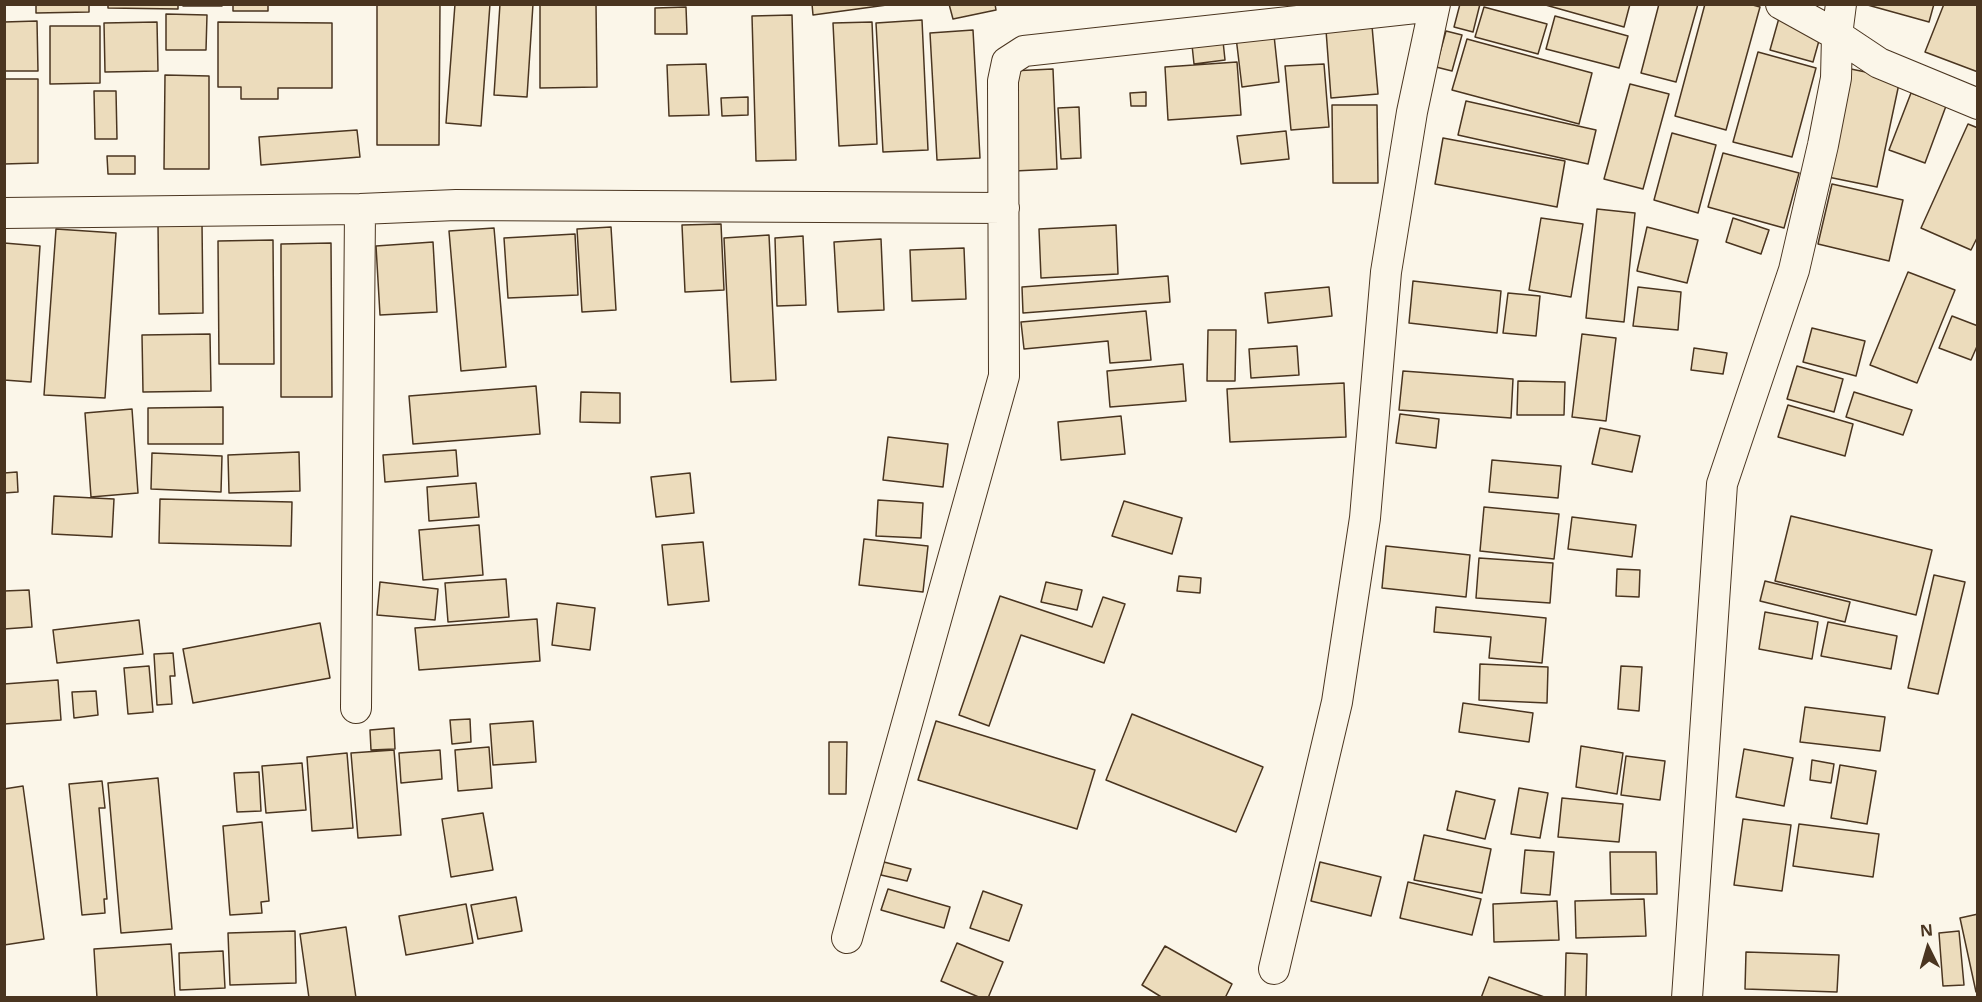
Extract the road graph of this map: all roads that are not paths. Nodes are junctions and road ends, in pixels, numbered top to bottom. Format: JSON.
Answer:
{"nodes":[{"id":1,"x":1781,"y":4,"type":"edge"},
{"id":2,"x":1841,"y":4,"type":"edge"},
{"id":3,"x":1434,"y":5,"type":"edge"},
{"id":4,"x":1837,"y":35,"type":"junction"},
{"id":5,"x":1977,"y":105,"type":"edge"},
{"id":6,"x":1004,"y":208,"type":"junction"},
{"id":7,"x":360,"y":209,"type":"junction"},
{"id":8,"x":4,"y":213,"type":"edge"},
{"id":9,"x":356,"y":708,"type":"dead end"},
{"id":10,"x":847,"y":938,"type":"dead end"},
{"id":11,"x":1274,"y":969,"type":"dead end"},
{"id":12,"x":1687,"y":998,"type":"edge"}],
"edges":[{"from":1,"to":4,"type":"street"},
{"from":2,"to":4,"type":"street"},
{"from":3,"to":6,"type":"street"},
{"from":3,"to":11,"type":"street"},
{"from":4,"to":5,"type":"street"},
{"from":4,"to":12,"type":"street"},
{"from":6,"to":7,"type":"street"},
{"from":6,"to":10,"type":"street"},
{"from":7,"to":8,"type":"street"},
{"from":7,"to":9,"type":"street"}]}
